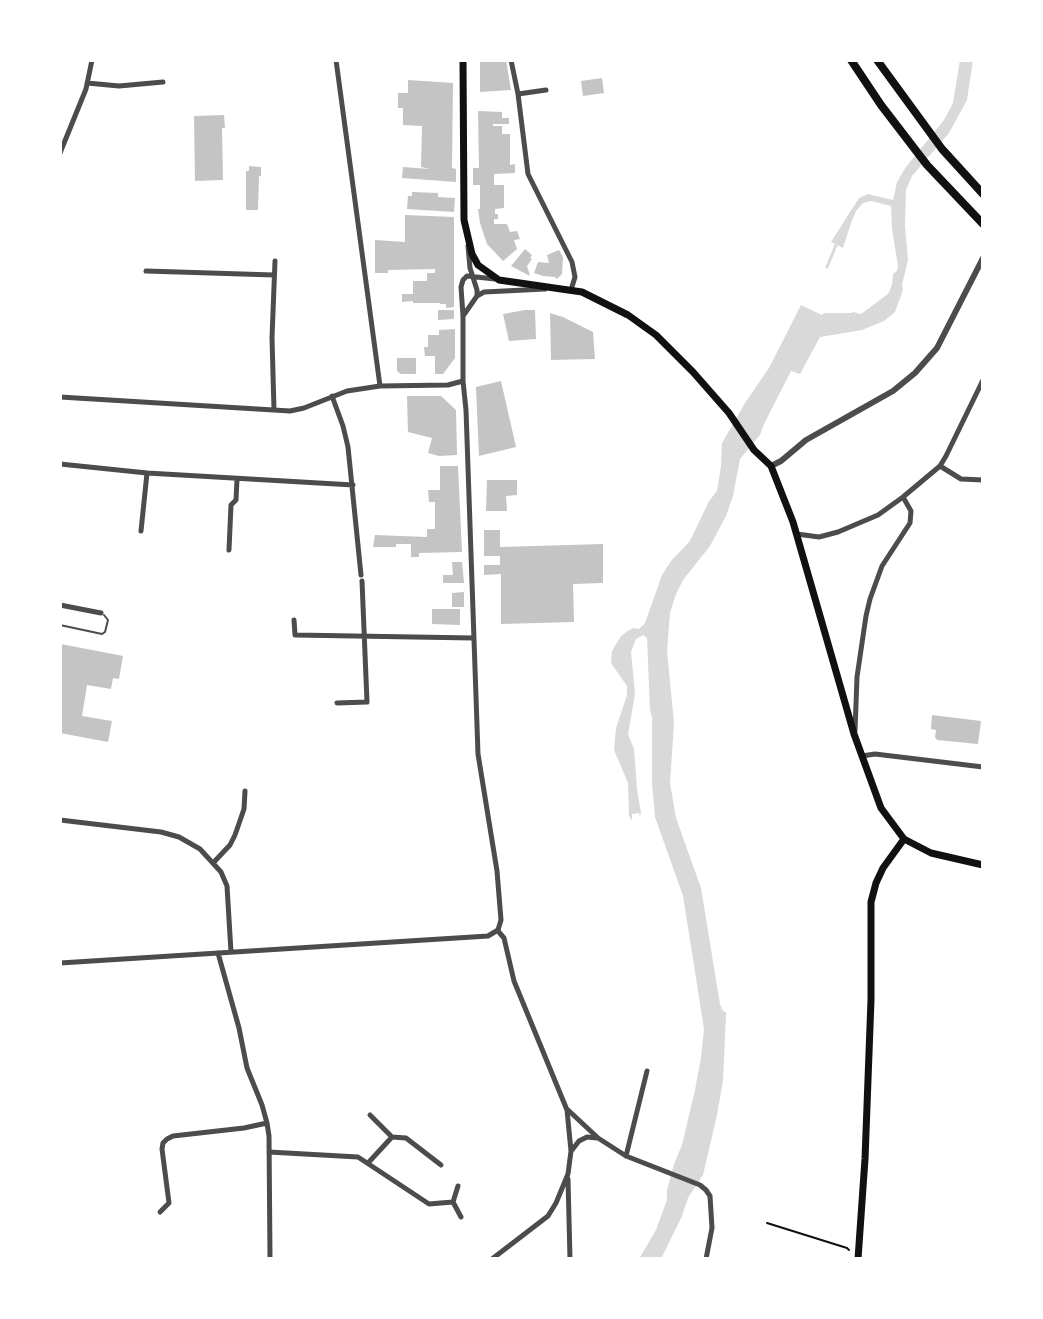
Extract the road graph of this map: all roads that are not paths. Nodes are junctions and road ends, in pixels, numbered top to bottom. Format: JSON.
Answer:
{"nodes":[{"id":1,"x":92,"y":60,"type":"edge"},
{"id":2,"x":336,"y":60,"type":"edge"},
{"id":3,"x":463,"y":60,"type":"edge"},
{"id":4,"x":511,"y":60,"type":"edge"},
{"id":5,"x":851,"y":60,"type":"edge"},
{"id":6,"x":877,"y":60,"type":"edge"},
{"id":7,"x":163,"y":82,"type":"dead end"},
{"id":8,"x":87,"y":83,"type":"junction"},
{"id":9,"x":546,"y":90,"type":"dead end"},
{"id":10,"x":518,"y":94,"type":"junction"},
{"id":11,"x":60,"y":153,"type":"edge"},
{"id":12,"x":983,"y":194,"type":"edge"},
{"id":13,"x":983,"y":224,"type":"edge"},
{"id":14,"x":468,"y":240,"type":"junction"},
{"id":15,"x":983,"y":258,"type":"edge"},
{"id":16,"x":275,"y":261,"type":"dead end"},
{"id":17,"x":146,"y":271,"type":"dead end"},
{"id":18,"x":274,"y":275,"type":"junction"},
{"id":19,"x":473,"y":276,"type":"junction"},
{"id":20,"x":499,"y":280,"type":"junction"},
{"id":21,"x":561,"y":289,"type":"junction"},
{"id":22,"x":571,"y":290,"type":"junction"},
{"id":23,"x":477,"y":296,"type":"junction"},
{"id":24,"x":463,"y":316,"type":"junction"},
{"id":25,"x":983,"y":380,"type":"edge"},
{"id":26,"x":463,"y":381,"type":"junction"},
{"id":27,"x":380,"y":386,"type":"junction"},
{"id":28,"x":332,"y":396,"type":"junction"},
{"id":29,"x":60,"y":397,"type":"edge"},
{"id":30,"x":274,"y":410,"type":"junction"},
{"id":31,"x":60,"y":464,"type":"edge"},
{"id":32,"x":771,"y":466,"type":"junction"},
{"id":33,"x":940,"y":466,"type":"junction"},
{"id":34,"x":147,"y":473,"type":"junction"},
{"id":35,"x":237,"y":479,"type":"junction"},
{"id":36,"x":983,"y":480,"type":"edge"},
{"id":37,"x":353,"y":485,"type":"junction"},
{"id":38,"x":903,"y":497,"type":"junction"},
{"id":39,"x":141,"y":531,"type":"dead end"},
{"id":40,"x":796,"y":534,"type":"junction"},
{"id":41,"x":229,"y":550,"type":"dead end"},
{"id":42,"x":60,"y":605,"type":"edge"},
{"id":43,"x":101,"y":613,"type":"joint"},
{"id":44,"x":294,"y":620,"type":"dead end"},
{"id":45,"x":60,"y":625,"type":"edge"},
{"id":46,"x":365,"y":637,"type":"junction"},
{"id":47,"x":473,"y":638,"type":"junction"},
{"id":48,"x":337,"y":703,"type":"dead end"},
{"id":49,"x":854,"y":734,"type":"junction"},
{"id":50,"x":862,"y":756,"type":"junction"},
{"id":51,"x":983,"y":767,"type":"edge"},
{"id":52,"x":245,"y":791,"type":"dead end"},
{"id":53,"x":60,"y":820,"type":"edge"},
{"id":54,"x":904,"y":839,"type":"junction"},
{"id":55,"x":214,"y":862,"type":"junction"},
{"id":56,"x":983,"y":865,"type":"edge"},
{"id":57,"x":498,"y":930,"type":"junction"},
{"id":58,"x":231,"y":952,"type":"junction"},
{"id":59,"x":218,"y":953,"type":"junction"},
{"id":60,"x":60,"y":963,"type":"edge"},
{"id":61,"x":647,"y":1071,"type":"dead end"},
{"id":62,"x":567,"y":1110,"type":"junction"},
{"id":63,"x":370,"y":1115,"type":"dead end"},
{"id":64,"x":267,"y":1123,"type":"junction"},
{"id":65,"x":392,"y":1137,"type":"junction"},
{"id":66,"x":598,"y":1138,"type":"junction"},
{"id":67,"x":571,"y":1151,"type":"junction"},
{"id":68,"x":269,"y":1152,"type":"junction"},
{"id":69,"x":626,"y":1156,"type":"junction"},
{"id":70,"x":368,"y":1163,"type":"junction"},
{"id":71,"x":441,"y":1165,"type":"dead end"},
{"id":72,"x":568,"y":1174,"type":"junction"},
{"id":73,"x":458,"y":1186,"type":"dead end"},
{"id":74,"x":453,"y":1202,"type":"junction"},
{"id":75,"x":160,"y":1212,"type":"dead end"},
{"id":76,"x":461,"y":1217,"type":"dead end"},
{"id":77,"x":855,"y":1256,"type":"edge"},
{"id":78,"x":270,"y":1259,"type":"edge"},
{"id":79,"x":492,"y":1259,"type":"edge"},
{"id":80,"x":570,"y":1259,"type":"edge"},
{"id":81,"x":706,"y":1259,"type":"edge"}],
"edges":[{"from":1,"to":8,"type":"street"},
{"from":2,"to":27,"type":"street"},
{"from":3,"to":14,"type":"main road"},
{"from":4,"to":10,"type":"street"},
{"from":5,"to":13,"type":"highway"},
{"from":6,"to":12,"type":"highway"},
{"from":7,"to":8,"type":"street"},
{"from":8,"to":11,"type":"street"},
{"from":9,"to":10,"type":"street"},
{"from":10,"to":22,"type":"street"},
{"from":14,"to":19,"type":"street"},
{"from":14,"to":20,"type":"main road"},
{"from":15,"to":32,"type":"street"},
{"from":16,"to":18,"type":"street"},
{"from":17,"to":18,"type":"street"},
{"from":18,"to":30,"type":"street"},
{"from":19,"to":20,"type":"street"},
{"from":19,"to":23,"type":"street"},
{"from":19,"to":24,"type":"street"},
{"from":20,"to":21,"type":"main road"},
{"from":21,"to":22,"type":"main road"},
{"from":21,"to":23,"type":"street"},
{"from":22,"to":32,"type":"main road"},
{"from":23,"to":24,"type":"street"},
{"from":24,"to":26,"type":"street"},
{"from":25,"to":33,"type":"street"},
{"from":26,"to":27,"type":"street"},
{"from":26,"to":47,"type":"street"},
{"from":27,"to":28,"type":"street"},
{"from":28,"to":30,"type":"street"},
{"from":28,"to":37,"type":"street"},
{"from":29,"to":30,"type":"street"},
{"from":31,"to":34,"type":"street"},
{"from":32,"to":40,"type":"main road"},
{"from":33,"to":36,"type":"street"},
{"from":33,"to":38,"type":"street"},
{"from":34,"to":35,"type":"street"},
{"from":34,"to":39,"type":"street"},
{"from":35,"to":37,"type":"street"},
{"from":35,"to":41,"type":"street"},
{"from":37,"to":46,"type":"street"},
{"from":38,"to":40,"type":"street"},
{"from":38,"to":49,"type":"street"},
{"from":40,"to":49,"type":"main road"},
{"from":42,"to":43,"type":"street"},
{"from":43,"to":45,"type":"lane"},
{"from":44,"to":46,"type":"street"},
{"from":46,"to":47,"type":"street"},
{"from":46,"to":48,"type":"street"},
{"from":47,"to":57,"type":"street"},
{"from":49,"to":50,"type":"main road"},
{"from":50,"to":51,"type":"street"},
{"from":50,"to":54,"type":"main road"},
{"from":52,"to":55,"type":"street"},
{"from":53,"to":55,"type":"street"},
{"from":54,"to":56,"type":"main road"},
{"from":54,"to":77,"type":"main road"},
{"from":55,"to":58,"type":"street"},
{"from":57,"to":58,"type":"street"},
{"from":57,"to":62,"type":"street"},
{"from":58,"to":59,"type":"street"},
{"from":59,"to":60,"type":"street"},
{"from":59,"to":64,"type":"street"},
{"from":61,"to":69,"type":"street"},
{"from":62,"to":66,"type":"street"},
{"from":62,"to":67,"type":"street"},
{"from":63,"to":65,"type":"street"},
{"from":64,"to":68,"type":"street"},
{"from":64,"to":75,"type":"street"},
{"from":65,"to":70,"type":"street"},
{"from":65,"to":71,"type":"street"},
{"from":66,"to":67,"type":"street"},
{"from":66,"to":69,"type":"street"},
{"from":67,"to":72,"type":"street"},
{"from":68,"to":70,"type":"street"},
{"from":68,"to":78,"type":"street"},
{"from":69,"to":81,"type":"street"},
{"from":70,"to":74,"type":"street"},
{"from":72,"to":79,"type":"street"},
{"from":72,"to":80,"type":"street"},
{"from":73,"to":74,"type":"street"},
{"from":74,"to":76,"type":"street"}]}
